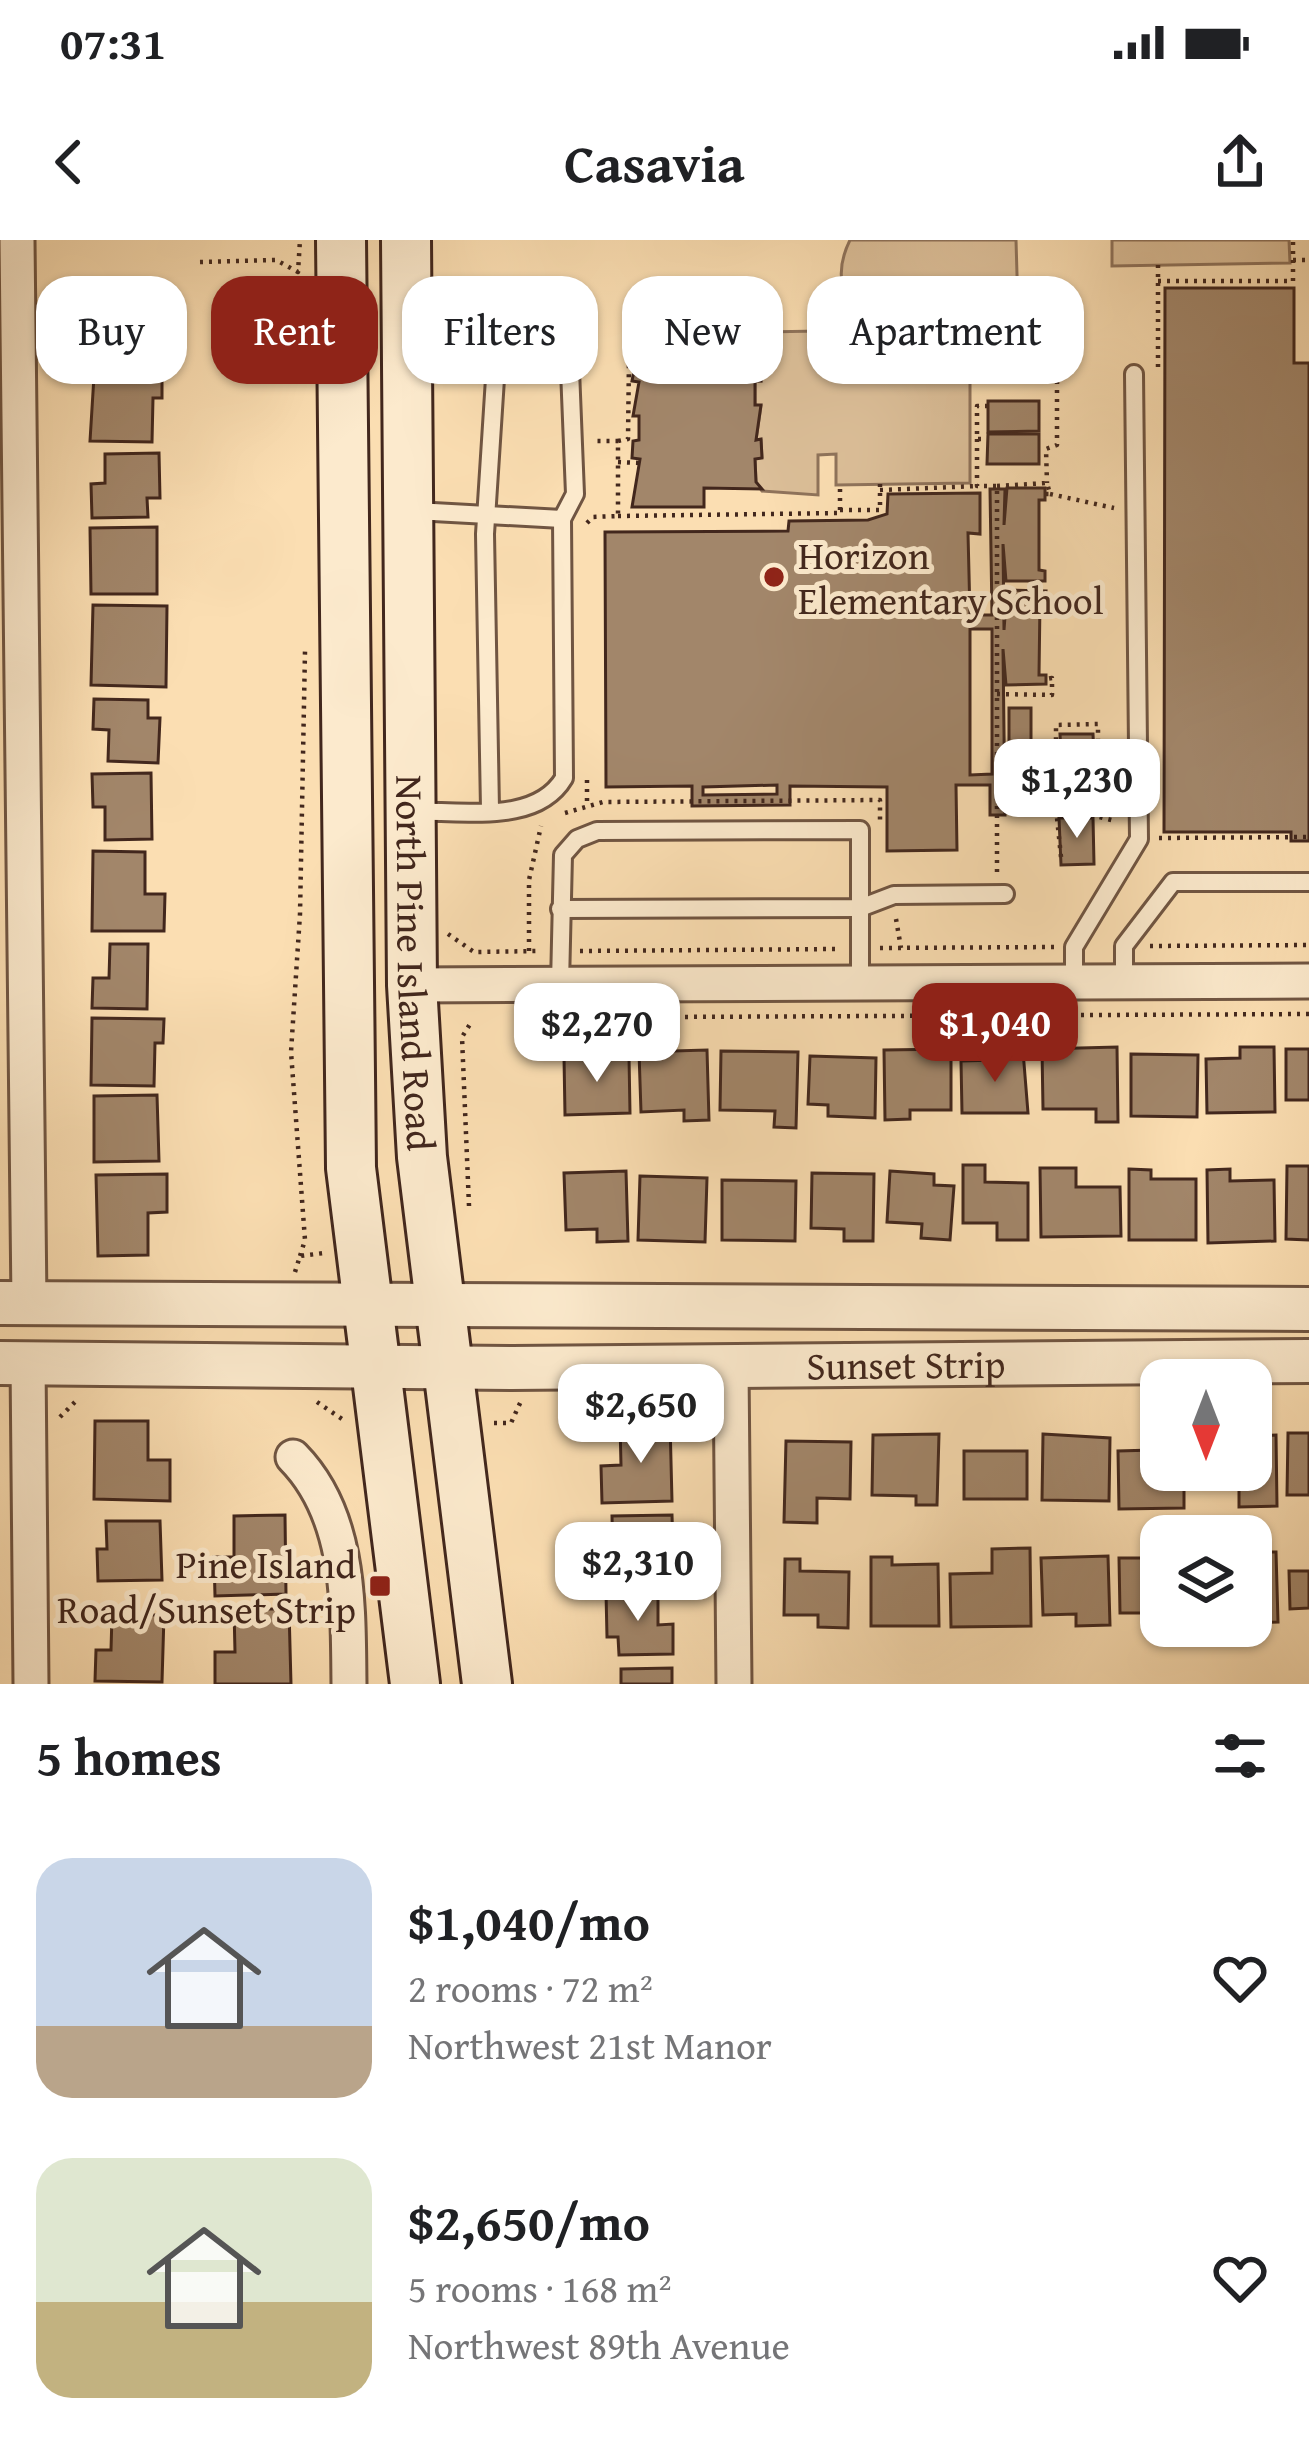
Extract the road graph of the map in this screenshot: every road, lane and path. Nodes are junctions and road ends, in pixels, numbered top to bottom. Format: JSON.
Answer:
{"nodes":[{"id":1,"x":17,"y":240,"type":"edge"},
{"id":2,"x":300,"y":240,"type":"edge"},
{"id":3,"x":341,"y":240,"type":"edge"},
{"id":4,"x":406,"y":240,"type":"edge"},
{"id":5,"x":1293,"y":240,"type":"edge"},
{"id":6,"x":1293,"y":260,"type":"junction"},
{"id":7,"x":1309,"y":260,"type":"edge"},
{"id":8,"x":200,"y":262,"type":"dead end"},
{"id":9,"x":298,"y":272,"type":"junction"},
{"id":10,"x":301,"y":276,"type":"edge"},
{"id":11,"x":1158,"y":281,"type":"dead end"},
{"id":12,"x":1134,"y":374,"type":"dead end"},
{"id":13,"x":629,"y":384,"type":"edge"},
{"id":14,"x":1057,"y":384,"type":"edge"},
{"id":15,"x":988,"y":406,"type":"dead end"},
{"id":16,"x":639,"y":438,"type":"dead end"},
{"id":17,"x":628,"y":439,"type":"junction"},
{"id":18,"x":988,"y":439,"type":"dead end"},
{"id":19,"x":977,"y":440,"type":"junction"},
{"id":20,"x":618,"y":441,"type":"dead end"},
{"id":21,"x":618,"y":462,"type":"dead end"},
{"id":22,"x":640,"y":463,"type":"dead end"},
{"id":23,"x":1047,"y":484,"type":"junction"},
{"id":24,"x":840,"y":485,"type":"dead end"},
{"id":25,"x":977,"y":486,"type":"junction"},
{"id":26,"x":997,"y":486,"type":"junction"},
{"id":27,"x":840,"y":510,"type":"junction"},
{"id":28,"x":408,"y":511,"type":"junction"},
{"id":29,"x":488,"y":514,"type":"junction"},
{"id":30,"x":618,"y":516,"type":"dead end"},
{"id":31,"x":1136,"y":516,"type":"junction"},
{"id":32,"x":562,"y":519,"type":"junction"},
{"id":33,"x":8,"y":548,"type":"edge"},
{"id":34,"x":305,"y":631,"type":"dead end"},
{"id":35,"x":1046,"y":679,"type":"dead end"},
{"id":36,"x":997,"y":694,"type":"junction"},
{"id":37,"x":1062,"y":773,"type":"dead end"},
{"id":38,"x":1056,"y":806,"type":"junction"},
{"id":39,"x":490,"y":809,"type":"junction"},
{"id":40,"x":410,"y":812,"type":"junction"},
{"id":41,"x":1118,"y":821,"type":"dead end"},
{"id":42,"x":542,"y":824,"type":"dead end"},
{"id":43,"x":1309,"y":837,"type":"edge"},
{"id":44,"x":1155,"y":838,"type":"dead end"},
{"id":45,"x":1061,"y":857,"type":"dead end"},
{"id":46,"x":1309,"y":882,"type":"edge"},
{"id":47,"x":1001,"y":894,"type":"joint"},
{"id":48,"x":860,"y":908,"type":"junction"},
{"id":49,"x":560,"y":909,"type":"junction"},
{"id":50,"x":1309,"y":945,"type":"edge"},
{"id":51,"x":1074,"y":946,"type":"junction"},
{"id":52,"x":1124,"y":946,"type":"junction"},
{"id":53,"x":860,"y":948,"type":"junction"},
{"id":54,"x":529,"y":951,"type":"junction"},
{"id":55,"x":474,"y":952,"type":"dead end"},
{"id":56,"x":560,"y":967,"type":"junction"},
{"id":57,"x":1124,"y":981,"type":"junction"},
{"id":58,"x":1309,"y":981,"type":"edge"},
{"id":59,"x":1074,"y":982,"type":"junction"},
{"id":60,"x":860,"y":983,"type":"junction"},
{"id":61,"x":412,"y":985,"type":"junction"},
{"id":62,"x":1309,"y":1014,"type":"edge"},
{"id":63,"x":679,"y":1017,"type":"dead end"},
{"id":64,"x":472,"y":1021,"type":"dead end"},
{"id":65,"x":467,"y":1218,"type":"dead end"},
{"id":66,"x":300,"y":1256,"type":"dead end"},
{"id":67,"x":15,"y":1303,"type":"edge"},
{"id":68,"x":366,"y":1308,"type":"junction"},
{"id":69,"x":440,"y":1308,"type":"junction"},
{"id":70,"x":1309,"y":1309,"type":"edge"},
{"id":71,"x":1309,"y":1361,"type":"edge"},
{"id":72,"x":14,"y":1362,"type":"edge"},
{"id":73,"x":373,"y":1368,"type":"junction"},
{"id":74,"x":447,"y":1368,"type":"junction"},
{"id":75,"x":730,"y":1368,"type":"junction"},
{"id":76,"x":293,"y":1457,"type":"dead end"},
{"id":77,"x":31,"y":1684,"type":"edge"},
{"id":78,"x":349,"y":1684,"type":"edge"},
{"id":79,"x":415,"y":1684,"type":"edge"},
{"id":80,"x":487,"y":1684,"type":"edge"},
{"id":81,"x":734,"y":1684,"type":"edge"}],
"edges":[{"from":1,"to":33,"type":"street"},
{"from":2,"to":9,"type":"path"},
{"from":3,"to":68,"type":"main road","name":"North Pine Island Road"},
{"from":4,"to":28,"type":"main road","name":"North Pine Island Road"},
{"from":5,"to":6,"type":"path"},
{"from":6,"to":7,"type":"path"},
{"from":6,"to":11,"type":"path"},
{"from":8,"to":9,"type":"path"},
{"from":9,"to":10,"type":"path"},
{"from":12,"to":31,"type":"lane"},
{"from":13,"to":17,"type":"path"},
{"from":14,"to":23,"type":"path"},
{"from":15,"to":19,"type":"path"},
{"from":16,"to":17,"type":"path"},
{"from":17,"to":20,"type":"path"},
{"from":18,"to":19,"type":"path"},
{"from":19,"to":25,"type":"path"},
{"from":21,"to":22,"type":"path"},
{"from":23,"to":26,"type":"path"},
{"from":23,"to":31,"type":"path"},
{"from":24,"to":27,"type":"path"},
{"from":25,"to":26,"type":"path"},
{"from":25,"to":27,"type":"path"},
{"from":26,"to":36,"type":"path"},
{"from":27,"to":30,"type":"path"},
{"from":28,"to":29,"type":"lane"},
{"from":28,"to":40,"type":"main road","name":"North Pine Island Road"},
{"from":29,"to":32,"type":"lane"},
{"from":29,"to":32,"type":"lane"},
{"from":29,"to":39,"type":"lane"},
{"from":31,"to":51,"type":"lane"},
{"from":32,"to":39,"type":"lane"},
{"from":33,"to":67,"type":"street"},
{"from":34,"to":66,"type":"path"},
{"from":35,"to":36,"type":"path"},
{"from":36,"to":47,"type":"path"},
{"from":37,"to":38,"type":"path"},
{"from":38,"to":41,"type":"path"},
{"from":38,"to":45,"type":"path"},
{"from":39,"to":40,"type":"lane"},
{"from":40,"to":61,"type":"main road","name":"North Pine Island Road"},
{"from":42,"to":54,"type":"path"},
{"from":43,"to":44,"type":"path"},
{"from":46,"to":52,"type":"lane"},
{"from":47,"to":48,"type":"lane"},
{"from":48,"to":49,"type":"lane"},
{"from":48,"to":49,"type":"lane"},
{"from":48,"to":53,"type":"lane"},
{"from":49,"to":56,"type":"lane"},
{"from":50,"to":52,"type":"path"},
{"from":51,"to":53,"type":"path"},
{"from":51,"to":59,"type":"lane"},
{"from":52,"to":57,"type":"lane"},
{"from":53,"to":56,"type":"path"},
{"from":53,"to":60,"type":"lane"},
{"from":54,"to":55,"type":"path"},
{"from":54,"to":56,"type":"path"},
{"from":56,"to":60,"type":"street"},
{"from":56,"to":61,"type":"street"},
{"from":57,"to":58,"type":"street"},
{"from":57,"to":59,"type":"street"},
{"from":59,"to":60,"type":"street"},
{"from":61,"to":69,"type":"main road","name":"North Pine Island Road"},
{"from":62,"to":63,"type":"path"},
{"from":64,"to":65,"type":"path"},
{"from":67,"to":68,"type":"street","name":"Sunset Strip"},
{"from":68,"to":69,"type":"street","name":"Sunset Strip"},
{"from":68,"to":73,"type":"main road","name":"North Pine Island Road"},
{"from":69,"to":70,"type":"street","name":"Sunset Strip"},
{"from":69,"to":74,"type":"main road","name":"North Pine Island Road"},
{"from":71,"to":75,"type":"street","name":"Sunset Strip"},
{"from":72,"to":73,"type":"street","name":"Sunset Strip"},
{"from":72,"to":77,"type":"street"},
{"from":73,"to":74,"type":"street","name":"Sunset Strip"},
{"from":73,"to":79,"type":"main road","name":"North Pine Island Road"},
{"from":74,"to":75,"type":"street","name":"Sunset Strip"},
{"from":74,"to":80,"type":"main road","name":"North Pine Island Road"},
{"from":75,"to":81,"type":"street"},
{"from":76,"to":78,"type":"street"}]}
